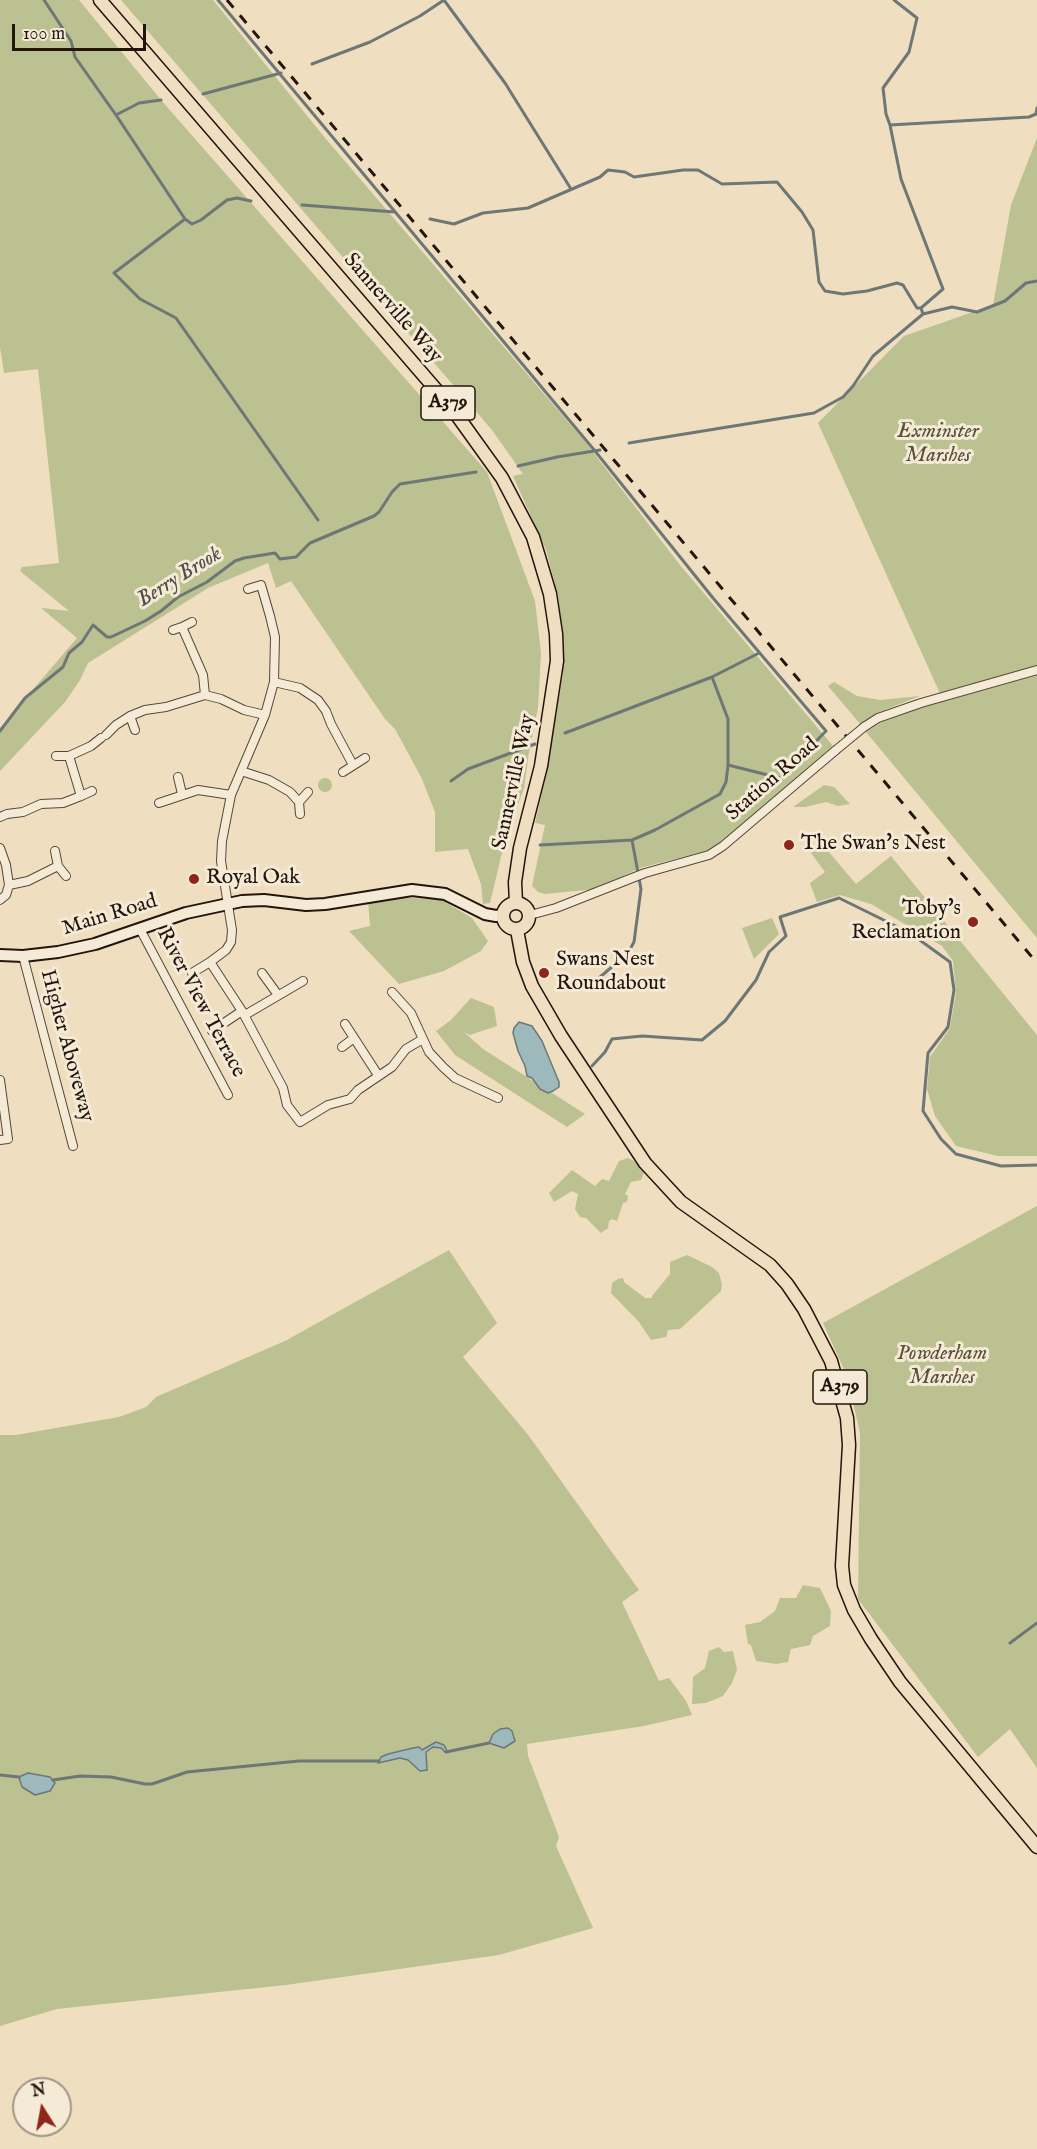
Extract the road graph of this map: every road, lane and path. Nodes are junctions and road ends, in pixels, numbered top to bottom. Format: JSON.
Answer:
{"nodes":[{"id":1,"x":100,"y":0,"type":"edge"},
{"id":2,"x":248,"y":589,"type":"dead end"},
{"id":3,"x":192,"y":622,"type":"dead end"},
{"id":4,"x":182,"y":627,"type":"junction"},
{"id":5,"x":173,"y":630,"type":"dead end"},
{"id":6,"x":1037,"y":670,"type":"edge"},
{"id":7,"x":274,"y":682,"type":"junction"},
{"id":8,"x":205,"y":695,"type":"junction"},
{"id":9,"x":265,"y":715,"type":"junction"},
{"id":10,"x":130,"y":716,"type":"junction"},
{"id":11,"x":135,"y":730,"type":"dead end"},
{"id":12,"x":56,"y":756,"type":"dead end"},
{"id":13,"x":69,"y":756,"type":"junction"},
{"id":14,"x":365,"y":758,"type":"dead end"},
{"id":15,"x":353,"y":765,"type":"junction"},
{"id":16,"x":241,"y":771,"type":"junction"},
{"id":17,"x":343,"y":772,"type":"dead end"},
{"id":18,"x":178,"y":777,"type":"dead end"},
{"id":19,"x":92,"y":791,"type":"dead end"},
{"id":20,"x":308,"y":792,"type":"dead end"},
{"id":21,"x":182,"y":794,"type":"junction"},
{"id":22,"x":231,"y":795,"type":"junction"},
{"id":23,"x":81,"y":796,"type":"junction"},
{"id":24,"x":299,"y":802,"type":"junction"},
{"id":25,"x":159,"y":803,"type":"dead end"},
{"id":26,"x":300,"y":813,"type":"dead end"},
{"id":27,"x":0,"y":817,"type":"edge"},
{"id":28,"x":0,"y":848,"type":"edge"},
{"id":29,"x":55,"y":851,"type":"dead end"},
{"id":30,"x":58,"y":866,"type":"junction"},
{"id":31,"x":66,"y":876,"type":"dead end"},
{"id":32,"x":9,"y":885,"type":"junction"},
{"id":33,"x":0,"y":900,"type":"edge"},
{"id":34,"x":229,"y":903,"type":"junction"},
{"id":35,"x":516,"y":903,"type":"junction"},
{"id":36,"x":503,"y":915,"type":"junction"},
{"id":37,"x":530,"y":915,"type":"junction"},
{"id":38,"x":141,"y":929,"type":"junction"},
{"id":39,"x":517,"y":930,"type":"junction"},
{"id":40,"x":0,"y":955,"type":"edge"},
{"id":41,"x":23,"y":956,"type":"junction"},
{"id":42,"x":210,"y":962,"type":"junction"},
{"id":43,"x":192,"y":973,"type":"dead end"},
{"id":44,"x":262,"y":973,"type":"dead end"},
{"id":45,"x":303,"y":981,"type":"dead end"},
{"id":46,"x":392,"y":992,"type":"dead end"},
{"id":47,"x":278,"y":994,"type":"junction"},
{"id":48,"x":243,"y":1013,"type":"junction"},
{"id":49,"x":345,"y":1024,"type":"dead end"},
{"id":50,"x":212,"y":1031,"type":"dead end"},
{"id":51,"x":354,"y":1038,"type":"junction"},
{"id":52,"x":423,"y":1039,"type":"junction"},
{"id":53,"x":342,"y":1047,"type":"dead end"},
{"id":54,"x":378,"y":1076,"type":"junction"},
{"id":55,"x":0,"y":1080,"type":"edge"},
{"id":56,"x":228,"y":1095,"type":"dead end"},
{"id":57,"x":498,"y":1098,"type":"dead end"},
{"id":58,"x":0,"y":1140,"type":"edge"},
{"id":59,"x":73,"y":1146,"type":"dead end"},
{"id":60,"x":1037,"y":1847,"type":"edge"}],
"edges":[{"from":1,"to":35,"type":"main road","name":"Sannerville Way","number":"A379"},
{"from":2,"to":7,"type":"street"},
{"from":3,"to":4,"type":"street"},
{"from":4,"to":5,"type":"street"},
{"from":4,"to":8,"type":"street"},
{"from":6,"to":37,"type":"street","name":"Station Road","bridge":true},
{"from":7,"to":9,"type":"street"},
{"from":7,"to":15,"type":"street"},
{"from":8,"to":9,"type":"street"},
{"from":8,"to":10,"type":"street"},
{"from":9,"to":16,"type":"street"},
{"from":10,"to":11,"type":"street"},
{"from":10,"to":13,"type":"street"},
{"from":12,"to":13,"type":"street"},
{"from":13,"to":23,"type":"street"},
{"from":14,"to":15,"type":"street"},
{"from":15,"to":17,"type":"street"},
{"from":16,"to":22,"type":"street"},
{"from":16,"to":24,"type":"street"},
{"from":18,"to":21,"type":"street"},
{"from":19,"to":23,"type":"street"},
{"from":20,"to":24,"type":"street"},
{"from":21,"to":22,"type":"street"},
{"from":21,"to":25,"type":"street"},
{"from":22,"to":34,"type":"street"},
{"from":23,"to":27,"type":"street"},
{"from":24,"to":26,"type":"street"},
{"from":28,"to":32,"type":"street"},
{"from":29,"to":30,"type":"street"},
{"from":30,"to":31,"type":"street"},
{"from":30,"to":32,"type":"street"},
{"from":32,"to":33,"type":"street"},
{"from":34,"to":36,"type":"street","name":"Main Road"},
{"from":34,"to":38,"type":"street","name":"Main Road"},
{"from":34,"to":42,"type":"street"},
{"from":35,"to":36,"type":"main road"},
{"from":35,"to":37,"type":"main road"},
{"from":36,"to":39,"type":"main road"},
{"from":37,"to":39,"type":"main road"},
{"from":38,"to":41,"type":"street","name":"Main Road"},
{"from":38,"to":56,"type":"street","name":"River View Terrace"},
{"from":39,"to":60,"type":"main road","number":"A379"},
{"from":40,"to":41,"type":"street","name":"Main Road"},
{"from":41,"to":59,"type":"street","name":"Higher Aboveway"},
{"from":42,"to":43,"type":"street"},
{"from":42,"to":48,"type":"street"},
{"from":44,"to":47,"type":"street"},
{"from":45,"to":47,"type":"street"},
{"from":46,"to":52,"type":"street"},
{"from":47,"to":48,"type":"street"},
{"from":48,"to":50,"type":"street"},
{"from":48,"to":54,"type":"street"},
{"from":49,"to":51,"type":"street"},
{"from":51,"to":53,"type":"street"},
{"from":51,"to":54,"type":"street"},
{"from":52,"to":54,"type":"street"},
{"from":52,"to":57,"type":"street"},
{"from":55,"to":58,"type":"street"}]}
